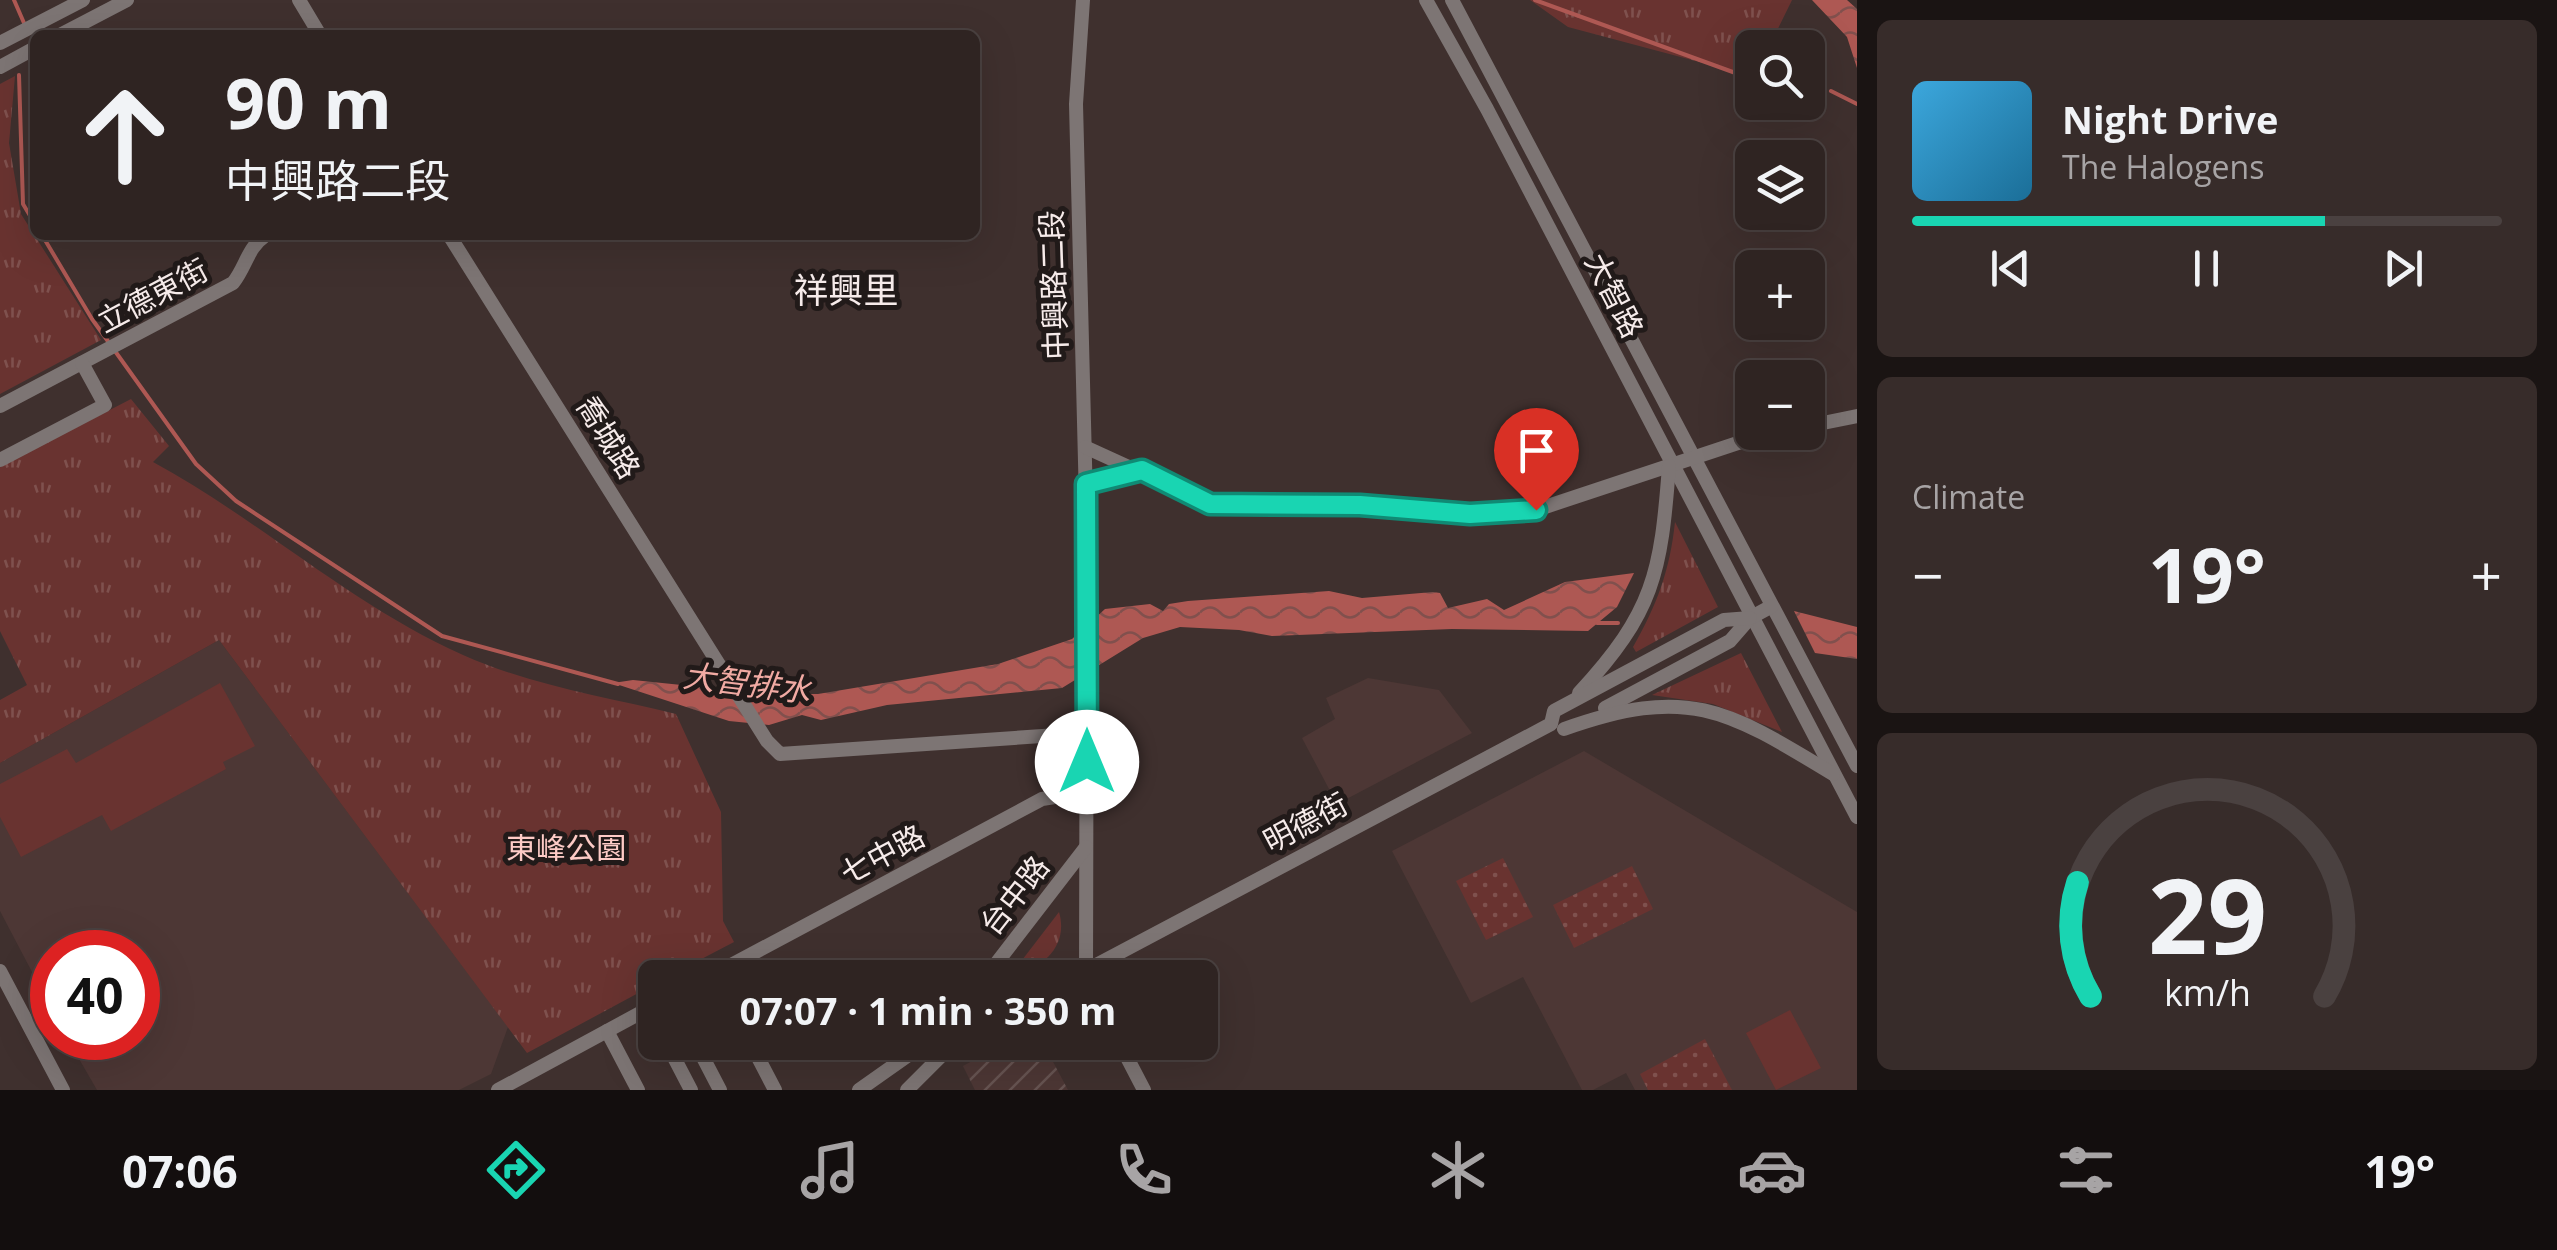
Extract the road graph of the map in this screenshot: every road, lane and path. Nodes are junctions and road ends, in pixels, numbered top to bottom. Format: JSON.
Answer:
{"nodes":[{"id":1,"x":84,"y":0,"type":"edge"},
{"id":2,"x":126,"y":0,"type":"edge"},
{"id":3,"x":299,"y":0,"type":"edge"},
{"id":4,"x":1083,"y":0,"type":"edge"},
{"id":5,"x":1426,"y":0,"type":"edge"},
{"id":6,"x":1452,"y":0,"type":"edge"},
{"id":7,"x":69,"y":30,"type":"edge"},
{"id":8,"x":317,"y":30,"type":"edge"},
{"id":9,"x":0,"y":43,"type":"edge"},
{"id":10,"x":30,"y":51,"type":"edge"},
{"id":11,"x":0,"y":67,"type":"edge"},
{"id":12,"x":258,"y":240,"type":"edge"},
{"id":13,"x":452,"y":240,"type":"edge"},
{"id":14,"x":82,"y":363,"type":"junction"},
{"id":15,"x":0,"y":406,"type":"edge"},
{"id":16,"x":1857,"y":416,"type":"edge"},
{"id":17,"x":1825,"y":423,"type":"edge"},
{"id":18,"x":1735,"y":444,"type":"edge"},
{"id":19,"x":1085,"y":447,"type":"junction"},
{"id":20,"x":1696,"y":456,"type":"junction"},
{"id":21,"x":0,"y":460,"type":"edge"},
{"id":22,"x":1670,"y":465,"type":"junction"},
{"id":23,"x":1142,"y":470,"type":"junction"},
{"id":24,"x":1086,"y":484,"type":"junction"},
{"id":25,"x":1772,"y":606,"type":"junction"},
{"id":26,"x":1750,"y":618,"type":"junction"},
{"id":27,"x":1572,"y":701,"type":"junction"},
{"id":28,"x":1087,"y":725,"type":"junction"},
{"id":29,"x":1558,"y":726,"type":"junction"},
{"id":30,"x":1857,"y":766,"type":"edge"},
{"id":31,"x":1834,"y":775,"type":"junction"},
{"id":32,"x":1087,"y":792,"type":"junction"},
{"id":33,"x":1857,"y":817,"type":"edge"},
{"id":34,"x":1087,"y":846,"type":"junction"},
{"id":35,"x":742,"y":960,"type":"edge"},
{"id":36,"x":999,"y":960,"type":"edge"},
{"id":37,"x":1084,"y":960,"type":"edge"},
{"id":38,"x":1113,"y":960,"type":"edge"},
{"id":39,"x":0,"y":971,"type":"edge"},
{"id":40,"x":638,"y":1015,"type":"edge"},
{"id":41,"x":607,"y":1032,"type":"junction"},
{"id":42,"x":675,"y":1060,"type":"edge"},
{"id":43,"x":704,"y":1060,"type":"edge"},
{"id":44,"x":759,"y":1060,"type":"edge"},
{"id":45,"x":902,"y":1060,"type":"edge"},
{"id":46,"x":938,"y":1060,"type":"edge"},
{"id":47,"x":1128,"y":1060,"type":"edge"},
{"id":48,"x":63,"y":1090,"type":"edge"},
{"id":49,"x":498,"y":1090,"type":"edge"},
{"id":50,"x":638,"y":1090,"type":"edge"},
{"id":51,"x":691,"y":1090,"type":"edge"},
{"id":52,"x":720,"y":1090,"type":"edge"},
{"id":53,"x":774,"y":1090,"type":"edge"},
{"id":54,"x":860,"y":1090,"type":"edge"},
{"id":55,"x":908,"y":1090,"type":"edge"},
{"id":56,"x":1144,"y":1090,"type":"edge"}],
"edges":[{"from":1,"to":9,"type":"street"},
{"from":2,"to":7,"type":"street"},
{"from":3,"to":8,"type":"street"},
{"from":4,"to":19,"type":"street","name":"中興路二段"},
{"from":5,"to":22,"type":"street","name":"大智路"},
{"from":6,"to":20,"type":"street","name":"大智路"},
{"from":10,"to":11,"type":"street"},
{"from":12,"to":14,"type":"street","name":"立德東街"},
{"from":13,"to":28,"type":"street","name":"喬城路"},
{"from":14,"to":15,"type":"street","name":"立德東街"},
{"from":14,"to":21,"type":"street","name":"立德東街"},
{"from":16,"to":17,"type":"street"},
{"from":18,"to":20,"type":"street"},
{"from":19,"to":23,"type":"street"},
{"from":19,"to":24,"type":"street","name":"中興路二段"},
{"from":20,"to":22,"type":"street"},
{"from":20,"to":25,"type":"street","name":"大智路"},
{"from":22,"to":23,"type":"street"},
{"from":22,"to":26,"type":"street","name":"大智路"},
{"from":22,"to":27,"type":"street"},
{"from":23,"to":24,"type":"street"},
{"from":24,"to":28,"type":"street","name":"中興路二段"},
{"from":25,"to":26,"type":"street","name":"明德街"},
{"from":25,"to":30,"type":"street","name":"大智路"},
{"from":26,"to":27,"type":"street","name":"明德街"},
{"from":26,"to":29,"type":"street","name":"明德街"},
{"from":26,"to":31,"type":"street","name":"大智路"},
{"from":27,"to":29,"type":"street","name":"明德街"},
{"from":28,"to":32,"type":"street","name":"台中路"},
{"from":29,"to":31,"type":"street"},
{"from":29,"to":38,"type":"street","name":"明德街"},
{"from":31,"to":33,"type":"street","name":"大智路"},
{"from":32,"to":34,"type":"street","name":"台中路"},
{"from":32,"to":35,"type":"street","name":"七中路"},
{"from":34,"to":36,"type":"street","name":"台中路"},
{"from":34,"to":37,"type":"street","name":"台中路"},
{"from":39,"to":48,"type":"street"},
{"from":40,"to":41,"type":"street"},
{"from":41,"to":49,"type":"street"},
{"from":41,"to":50,"type":"street"},
{"from":42,"to":51,"type":"street"},
{"from":43,"to":52,"type":"street"},
{"from":44,"to":53,"type":"street"},
{"from":45,"to":54,"type":"street"},
{"from":46,"to":55,"type":"street"},
{"from":47,"to":56,"type":"street"}]}
